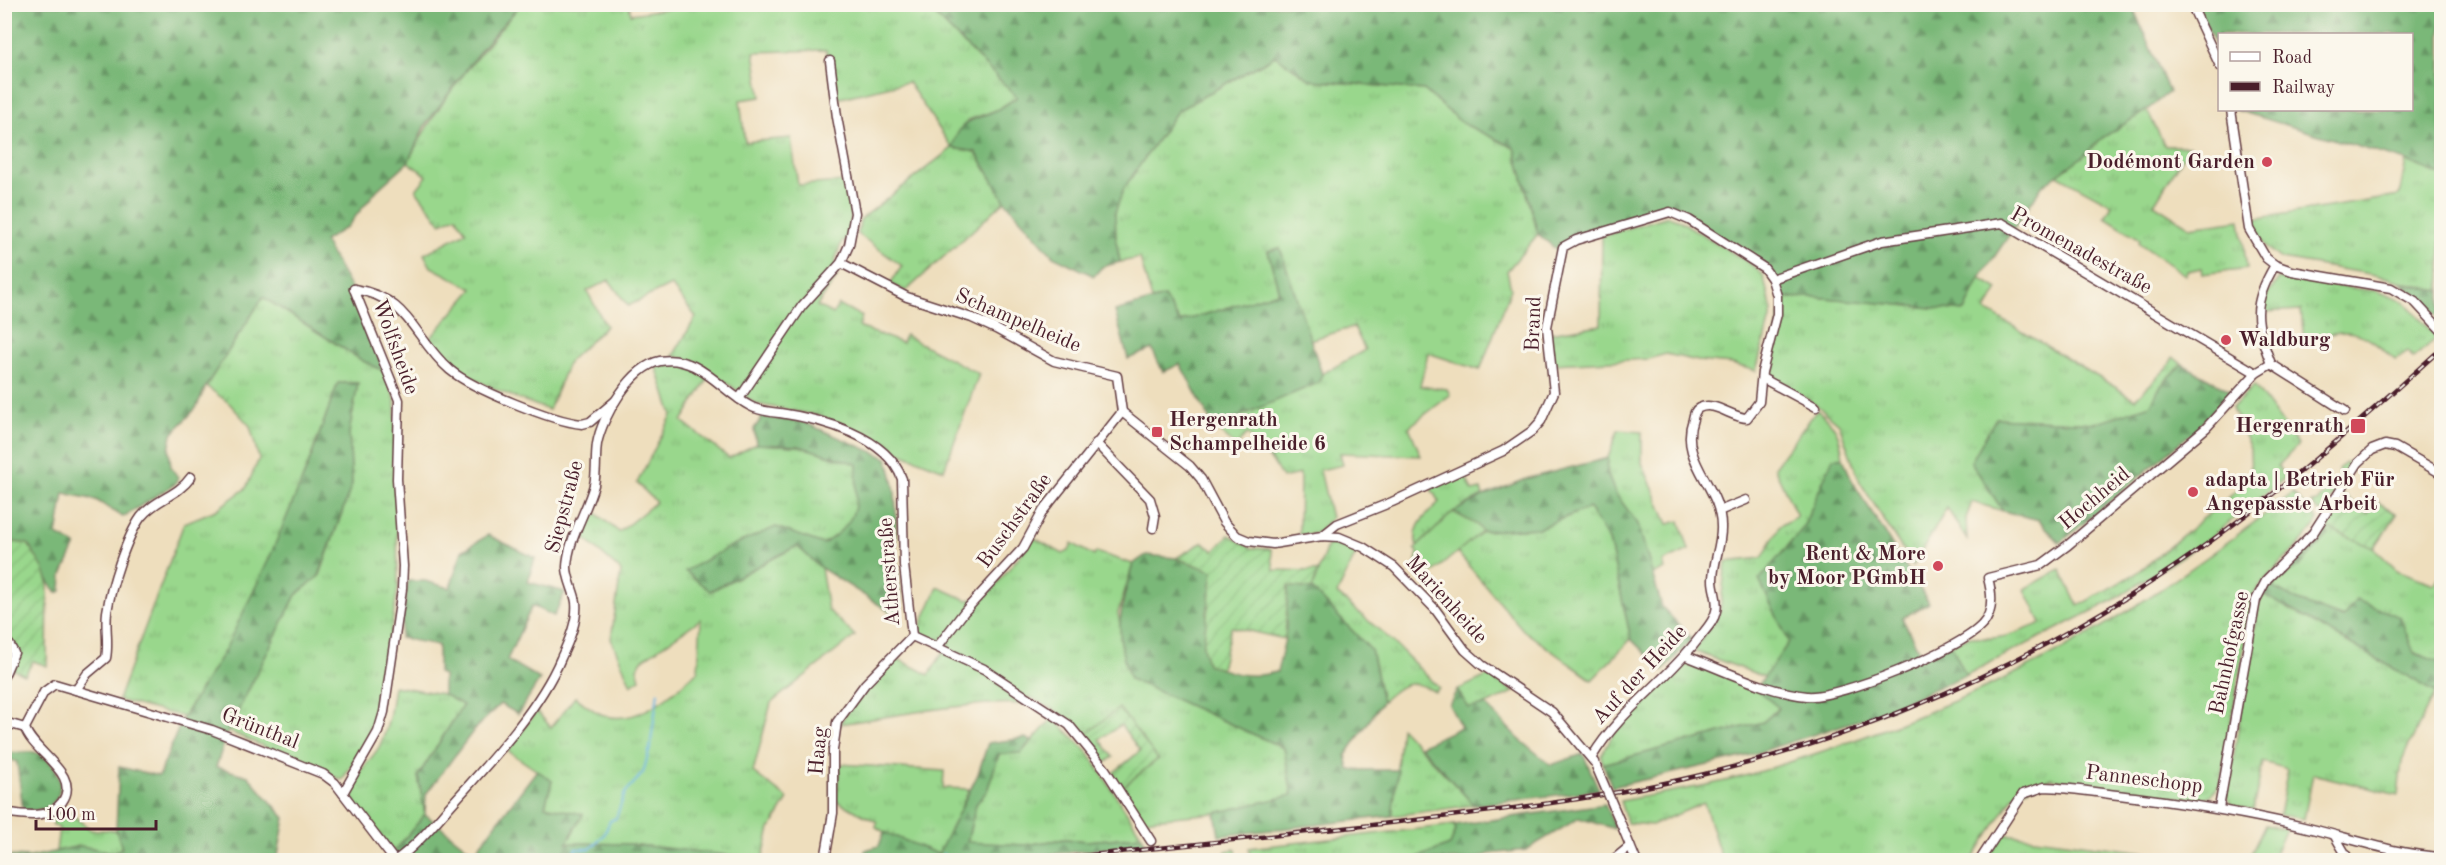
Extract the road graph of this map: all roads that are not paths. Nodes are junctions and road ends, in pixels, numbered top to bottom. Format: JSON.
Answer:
{"nodes":[{"id":1,"x":2191,"y":4,"type":"edge"},
{"id":2,"x":830,"y":61,"type":"dead end"},
{"id":3,"x":2218,"y":62,"type":"edge"},
{"id":4,"x":2230,"y":111,"type":"edge"},
{"id":5,"x":841,"y":263,"type":"junction"},
{"id":6,"x":2275,"y":265,"type":"junction"},
{"id":7,"x":1772,"y":279,"type":"junction"},
{"id":8,"x":2442,"y":331,"type":"edge"},
{"id":9,"x":2271,"y":364,"type":"junction"},
{"id":10,"x":2256,"y":373,"type":"junction"},
{"id":11,"x":1762,"y":378,"type":"junction"},
{"id":12,"x":739,"y":399,"type":"junction"},
{"id":13,"x":616,"y":401,"type":"junction"},
{"id":14,"x":1816,"y":407,"type":"dead end"},
{"id":15,"x":2345,"y":411,"type":"dead end"},
{"id":16,"x":1122,"y":412,"type":"junction"},
{"id":17,"x":1096,"y":443,"type":"junction"},
{"id":18,"x":2442,"y":474,"type":"edge"},
{"id":19,"x":190,"y":477,"type":"dead end"},
{"id":20,"x":1746,"y":500,"type":"dead end"},
{"id":21,"x":1719,"y":512,"type":"junction"},
{"id":22,"x":1153,"y":528,"type":"dead end"},
{"id":23,"x":1322,"y":536,"type":"junction"},
{"id":24,"x":912,"y":636,"type":"junction"},
{"id":25,"x":4,"y":643,"type":"edge"},
{"id":26,"x":938,"y":646,"type":"junction"},
{"id":27,"x":1686,"y":656,"type":"junction"},
{"id":28,"x":4,"y":676,"type":"edge"},
{"id":29,"x":76,"y":690,"type":"junction"},
{"id":30,"x":4,"y":722,"type":"edge"},
{"id":31,"x":25,"y":728,"type":"junction"},
{"id":32,"x":1594,"y":761,"type":"junction"},
{"id":33,"x":343,"y":793,"type":"junction"},
{"id":34,"x":2219,"y":808,"type":"junction"},
{"id":35,"x":4,"y":812,"type":"edge"},
{"id":36,"x":2336,"y":838,"type":"junction"},
{"id":37,"x":1151,"y":841,"type":"dead end"},
{"id":38,"x":1630,"y":846,"type":"junction"},
{"id":39,"x":2442,"y":857,"type":"edge"},
{"id":40,"x":395,"y":861,"type":"edge"},
{"id":41,"x":825,"y":861,"type":"edge"},
{"id":42,"x":1613,"y":861,"type":"edge"},
{"id":43,"x":1636,"y":861,"type":"edge"},
{"id":44,"x":1980,"y":861,"type":"edge"},
{"id":45,"x":2349,"y":861,"type":"edge"}],
"edges":[{"from":1,"to":3,"type":"street"},
{"from":2,"to":5,"type":"street"},
{"from":4,"to":6,"type":"street"},
{"from":5,"to":12,"type":"street"},
{"from":5,"to":16,"type":"street","name":"Schampelheide"},
{"from":6,"to":8,"type":"street"},
{"from":6,"to":9,"type":"street"},
{"from":7,"to":10,"type":"street","name":"Promenadestraße"},
{"from":7,"to":11,"type":"street","name":"Auf der Heide"},
{"from":7,"to":23,"type":"street","name":"Brand"},
{"from":9,"to":10,"type":"street","name":"Hochheid"},
{"from":9,"to":15,"type":"street"},
{"from":10,"to":27,"type":"street","name":"Hochheid"},
{"from":11,"to":14,"type":"street"},
{"from":11,"to":21,"type":"street","name":"Auf der Heide"},
{"from":12,"to":13,"type":"street","name":"Siepstraße"},
{"from":12,"to":24,"type":"street","name":"Atherstraße"},
{"from":13,"to":33,"type":"street","name":"Wolfsheide"},
{"from":13,"to":40,"type":"street","name":"Siepstraße"},
{"from":16,"to":17,"type":"street","name":"Buschstraße"},
{"from":16,"to":23,"type":"street","name":"Marienheide"},
{"from":17,"to":22,"type":"street"},
{"from":17,"to":26,"type":"street","name":"Buschstraße"},
{"from":18,"to":34,"type":"street","name":"Bahnhofgasse"},
{"from":19,"to":29,"type":"street"},
{"from":20,"to":21,"type":"street"},
{"from":21,"to":27,"type":"street","name":"Auf der Heide"},
{"from":23,"to":32,"type":"street","name":"Marienheide"},
{"from":24,"to":26,"type":"street","name":"Atherstraße"},
{"from":24,"to":41,"type":"street","name":"Haag"},
{"from":25,"to":28,"type":"street"},
{"from":26,"to":37,"type":"street","name":"Atherstraße"},
{"from":27,"to":32,"type":"street","name":"Auf der Heide"},
{"from":29,"to":31,"type":"street","name":"Grünthal"},
{"from":29,"to":33,"type":"street","name":"Grünthal"},
{"from":30,"to":31,"type":"street"},
{"from":31,"to":35,"type":"street"},
{"from":32,"to":38,"type":"street","name":"Marienheide","bridge":true},
{"from":33,"to":40,"type":"street","name":"Grünthal"},
{"from":34,"to":36,"type":"street","name":"Panneschopp"},
{"from":34,"to":44,"type":"street","name":"Panneschopp"},
{"from":36,"to":39,"type":"street","name":"Panneschopp"},
{"from":36,"to":45,"type":"street"},
{"from":38,"to":42,"type":"street"},
{"from":38,"to":43,"type":"street","name":"Marienheide"}]}
